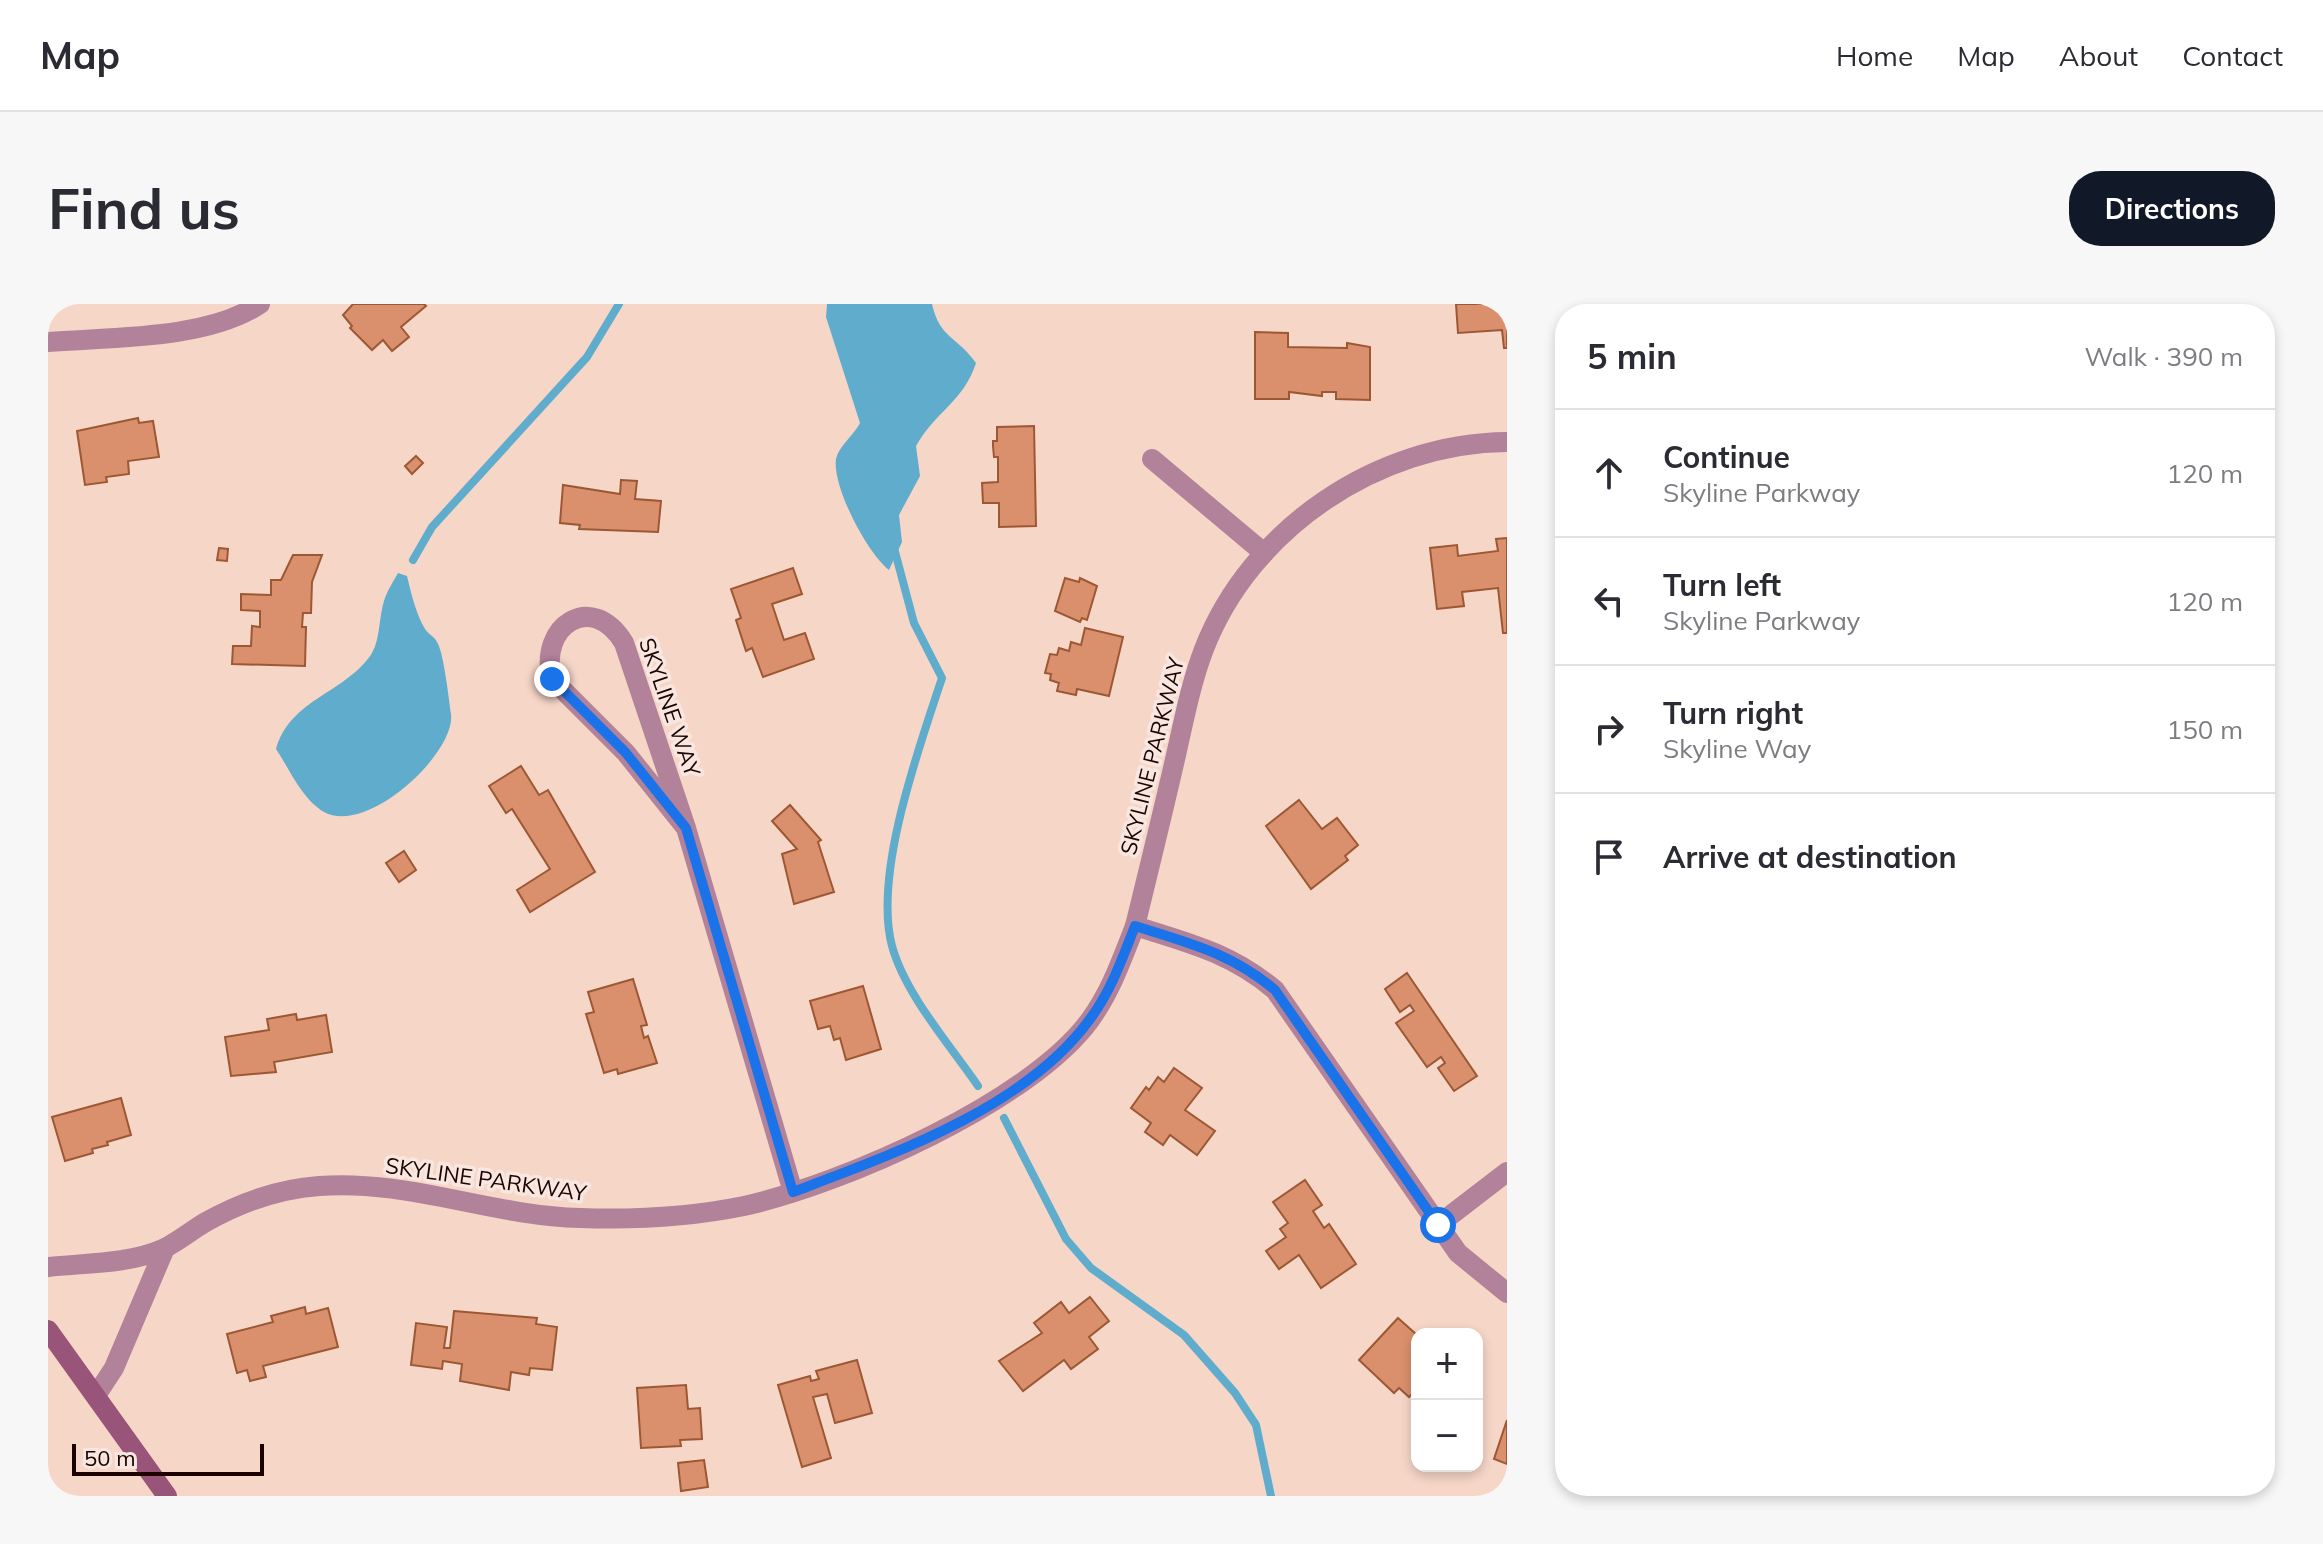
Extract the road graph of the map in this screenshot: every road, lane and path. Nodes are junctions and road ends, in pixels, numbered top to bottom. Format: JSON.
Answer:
{"nodes":[{"id":1,"x":260,"y":304,"type":"edge"},
{"id":2,"x":48,"y":342,"type":"edge"},
{"id":3,"x":1507,"y":442,"type":"edge"},
{"id":4,"x":1152,"y":459,"type":"dead end"},
{"id":5,"x":1264,"y":553,"type":"junction"},
{"id":6,"x":686,"y":828,"type":"junction"},
{"id":7,"x":1135,"y":926,"type":"junction"},
{"id":8,"x":1507,"y":1172,"type":"edge"},
{"id":9,"x":793,"y":1192,"type":"junction"},
{"id":10,"x":1438,"y":1225,"type":"junction"},
{"id":11,"x":165,"y":1248,"type":"junction"},
{"id":12,"x":48,"y":1267,"type":"edge"},
{"id":13,"x":1507,"y":1293,"type":"edge"},
{"id":14,"x":48,"y":1330,"type":"edge"},
{"id":15,"x":97,"y":1394,"type":"junction"},
{"id":16,"x":167,"y":1496,"type":"edge"}],
"edges":[{"from":1,"to":2,"type":"street"},
{"from":3,"to":5,"type":"street","name":"SKYLINE PARKWAY"},
{"from":4,"to":5,"type":"street"},
{"from":5,"to":7,"type":"street","name":"SKYLINE PARKWAY"},
{"from":6,"to":6,"type":"street","name":"SKYLINE WAY"},
{"from":6,"to":9,"type":"street","name":"SKYLINE WAY"},
{"from":7,"to":9,"type":"street","name":"SKYLINE PARKWAY"},
{"from":7,"to":10,"type":"street"},
{"from":8,"to":10,"type":"street"},
{"from":9,"to":11,"type":"street","name":"SKYLINE PARKWAY"},
{"from":10,"to":13,"type":"street"},
{"from":11,"to":12,"type":"street","name":"SKYLINE PARKWAY"},
{"from":11,"to":15,"type":"street"},
{"from":14,"to":15,"type":"main road"},
{"from":15,"to":16,"type":"main road"}]}
